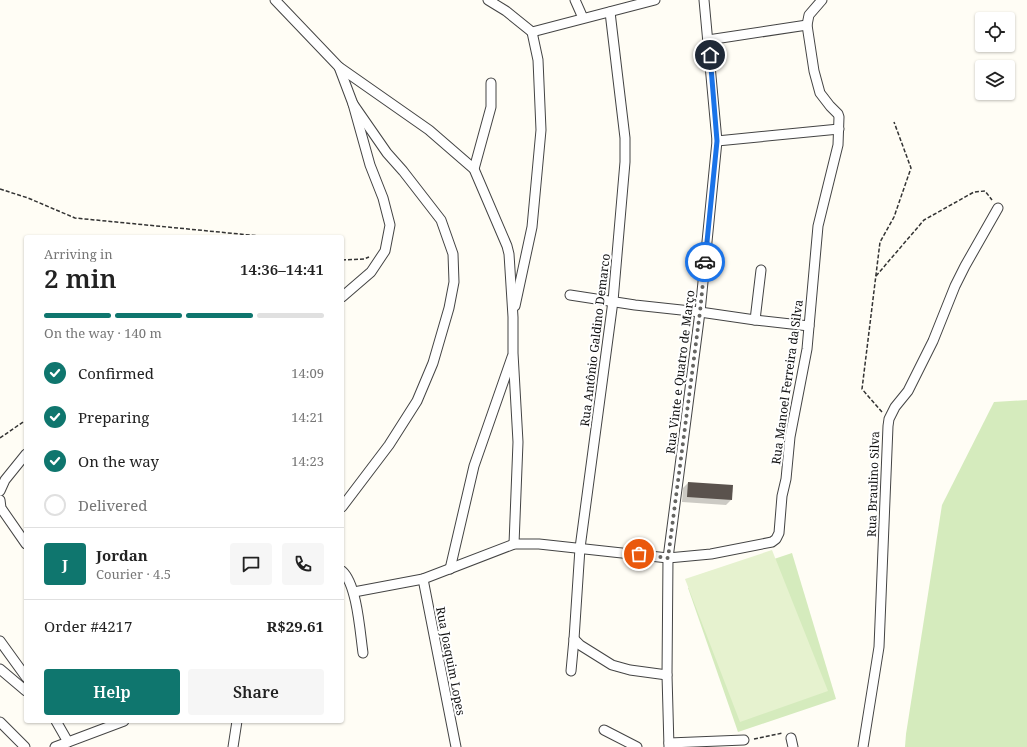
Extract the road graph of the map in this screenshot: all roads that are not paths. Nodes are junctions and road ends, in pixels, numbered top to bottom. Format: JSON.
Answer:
{"nodes":[{"id":1,"x":275,"y":0,"type":"edge"},
{"id":2,"x":488,"y":0,"type":"edge"},
{"id":3,"x":575,"y":0,"type":"edge"},
{"id":4,"x":655,"y":0,"type":"edge"},
{"id":5,"x":704,"y":0,"type":"edge"},
{"id":6,"x":822,"y":0,"type":"edge"},
{"id":7,"x":610,"y":12,"type":"junction"},
{"id":8,"x":583,"y":18,"type":"junction"},
{"id":9,"x":807,"y":25,"type":"junction"},
{"id":10,"x":532,"y":32,"type":"junction"},
{"id":11,"x":708,"y":40,"type":"junction"},
{"id":12,"x":339,"y":67,"type":"junction"},
{"id":13,"x":492,"y":83,"type":"dead end"},
{"id":14,"x":353,"y":104,"type":"junction"},
{"id":15,"x":839,"y":129,"type":"junction"},
{"id":16,"x":717,"y":141,"type":"junction"},
{"id":17,"x":474,"y":169,"type":"junction"},
{"id":18,"x":998,"y":208,"type":"road end"},
{"id":19,"x":761,"y":270,"type":"dead end"},
{"id":20,"x":344,"y":295,"type":"edge"},
{"id":21,"x":570,"y":295,"type":"dead end"},
{"id":22,"x":613,"y":301,"type":"junction"},
{"id":23,"x":700,"y":312,"type":"junction"},
{"id":24,"x":513,"y":317,"type":"junction"},
{"id":25,"x":755,"y":320,"type":"junction"},
{"id":26,"x":809,"y":326,"type":"junction"},
{"id":27,"x":513,"y":353,"type":"junction"},
{"id":28,"x":24,"y":456,"type":"edge"},
{"id":29,"x":0,"y":491,"type":"edge"},
{"id":30,"x":1,"y":504,"type":"edge"},
{"id":31,"x":344,"y":504,"type":"edge"},
{"id":32,"x":24,"y":541,"type":"edge"},
{"id":33,"x":514,"y":544,"type":"junction"},
{"id":34,"x":580,"y":548,"type":"junction"},
{"id":35,"x":668,"y":558,"type":"junction"},
{"id":36,"x":450,"y":569,"type":"junction"},
{"id":37,"x":344,"y":573,"type":"edge"},
{"id":38,"x":423,"y":579,"type":"junction"},
{"id":39,"x":354,"y":592,"type":"junction"},
{"id":40,"x":574,"y":639,"type":"junction"},
{"id":41,"x":1,"y":644,"type":"edge"},
{"id":42,"x":362,"y":653,"type":"dead end"},
{"id":43,"x":0,"y":669,"type":"edge"},
{"id":44,"x":571,"y":671,"type":"dead end"},
{"id":45,"x":24,"y":674,"type":"edge"},
{"id":46,"x":667,"y":675,"type":"junction"},
{"id":47,"x":24,"y":689,"type":"edge"},
{"id":48,"x":0,"y":722,"type":"edge"},
{"id":49,"x":57,"y":723,"type":"edge"},
{"id":50,"x":119,"y":723,"type":"edge"},
{"id":51,"x":237,"y":723,"type":"edge"},
{"id":52,"x":604,"y":730,"type":"dead end"},
{"id":53,"x":744,"y":740,"type":"road end"},
{"id":54,"x":68,"y":742,"type":"junction"},
{"id":55,"x":669,"y":745,"type":"edge"},
{"id":56,"x":25,"y":747,"type":"edge"},
{"id":57,"x":56,"y":747,"type":"edge"},
{"id":58,"x":233,"y":747,"type":"edge"},
{"id":59,"x":456,"y":747,"type":"edge"},
{"id":60,"x":637,"y":747,"type":"edge"},
{"id":61,"x":863,"y":747,"type":"edge"}],
"edges":[{"from":1,"to":12,"type":"street"},
{"from":2,"to":10,"type":"street"},
{"from":3,"to":8,"type":"street"},
{"from":4,"to":7,"type":"street"},
{"from":5,"to":11,"type":"street","name":"Rua Vinte e Quatro de Março"},
{"from":6,"to":9,"type":"street"},
{"from":7,"to":8,"type":"street"},
{"from":7,"to":22,"type":"street","name":"Rua Antônio Galdino Demarco"},
{"from":8,"to":10,"type":"street"},
{"from":9,"to":11,"type":"street"},
{"from":9,"to":15,"type":"street","name":"Rua Manoel Ferreira da Silva"},
{"from":10,"to":24,"type":"street"},
{"from":11,"to":16,"type":"street","name":"Rua Vinte e Quatro de Março"},
{"from":12,"to":14,"type":"street"},
{"from":12,"to":17,"type":"street"},
{"from":13,"to":17,"type":"street"},
{"from":14,"to":20,"type":"street"},
{"from":14,"to":31,"type":"street"},
{"from":15,"to":16,"type":"street"},
{"from":15,"to":26,"type":"street","name":"Rua Manoel Ferreira da Silva"},
{"from":16,"to":23,"type":"street","name":"Rua Vinte e Quatro de Março"},
{"from":17,"to":24,"type":"street"},
{"from":18,"to":61,"type":"street","name":"Rua Braulino Silva"},
{"from":19,"to":25,"type":"street"},
{"from":21,"to":22,"type":"street"},
{"from":22,"to":23,"type":"street"},
{"from":22,"to":34,"type":"street","name":"Rua Antônio Galdino Demarco"},
{"from":23,"to":25,"type":"street"},
{"from":23,"to":35,"type":"street","name":"Rua Vinte e Quatro de Março"},
{"from":24,"to":27,"type":"street"},
{"from":25,"to":26,"type":"street"},
{"from":26,"to":35,"type":"street","name":"Rua Manoel Ferreira da Silva"},
{"from":27,"to":33,"type":"street"},
{"from":27,"to":36,"type":"street"},
{"from":28,"to":29,"type":"street"},
{"from":30,"to":32,"type":"street"},
{"from":33,"to":34,"type":"street"},
{"from":33,"to":36,"type":"street"},
{"from":34,"to":35,"type":"street"},
{"from":34,"to":40,"type":"street","name":"Rua Antônio Galdino Demarco"},
{"from":35,"to":46,"type":"street","name":"Rua Vinte e Quatro de Março"},
{"from":36,"to":38,"type":"street"},
{"from":37,"to":39,"type":"street"},
{"from":38,"to":39,"type":"street"},
{"from":38,"to":59,"type":"street","name":"Rua Joaquim Lopes"},
{"from":39,"to":42,"type":"street"},
{"from":40,"to":44,"type":"street","name":"Rua Antônio Galdino Demarco"},
{"from":40,"to":46,"type":"street"},
{"from":41,"to":45,"type":"street"},
{"from":43,"to":47,"type":"street"},
{"from":46,"to":55,"type":"street","name":"Rua Vinte e Quatro de Março"},
{"from":48,"to":56,"type":"street"},
{"from":49,"to":54,"type":"street"},
{"from":50,"to":54,"type":"street"},
{"from":51,"to":58,"type":"street"},
{"from":52,"to":60,"type":"street"},
{"from":53,"to":55,"type":"street"},
{"from":54,"to":57,"type":"street"}]}
